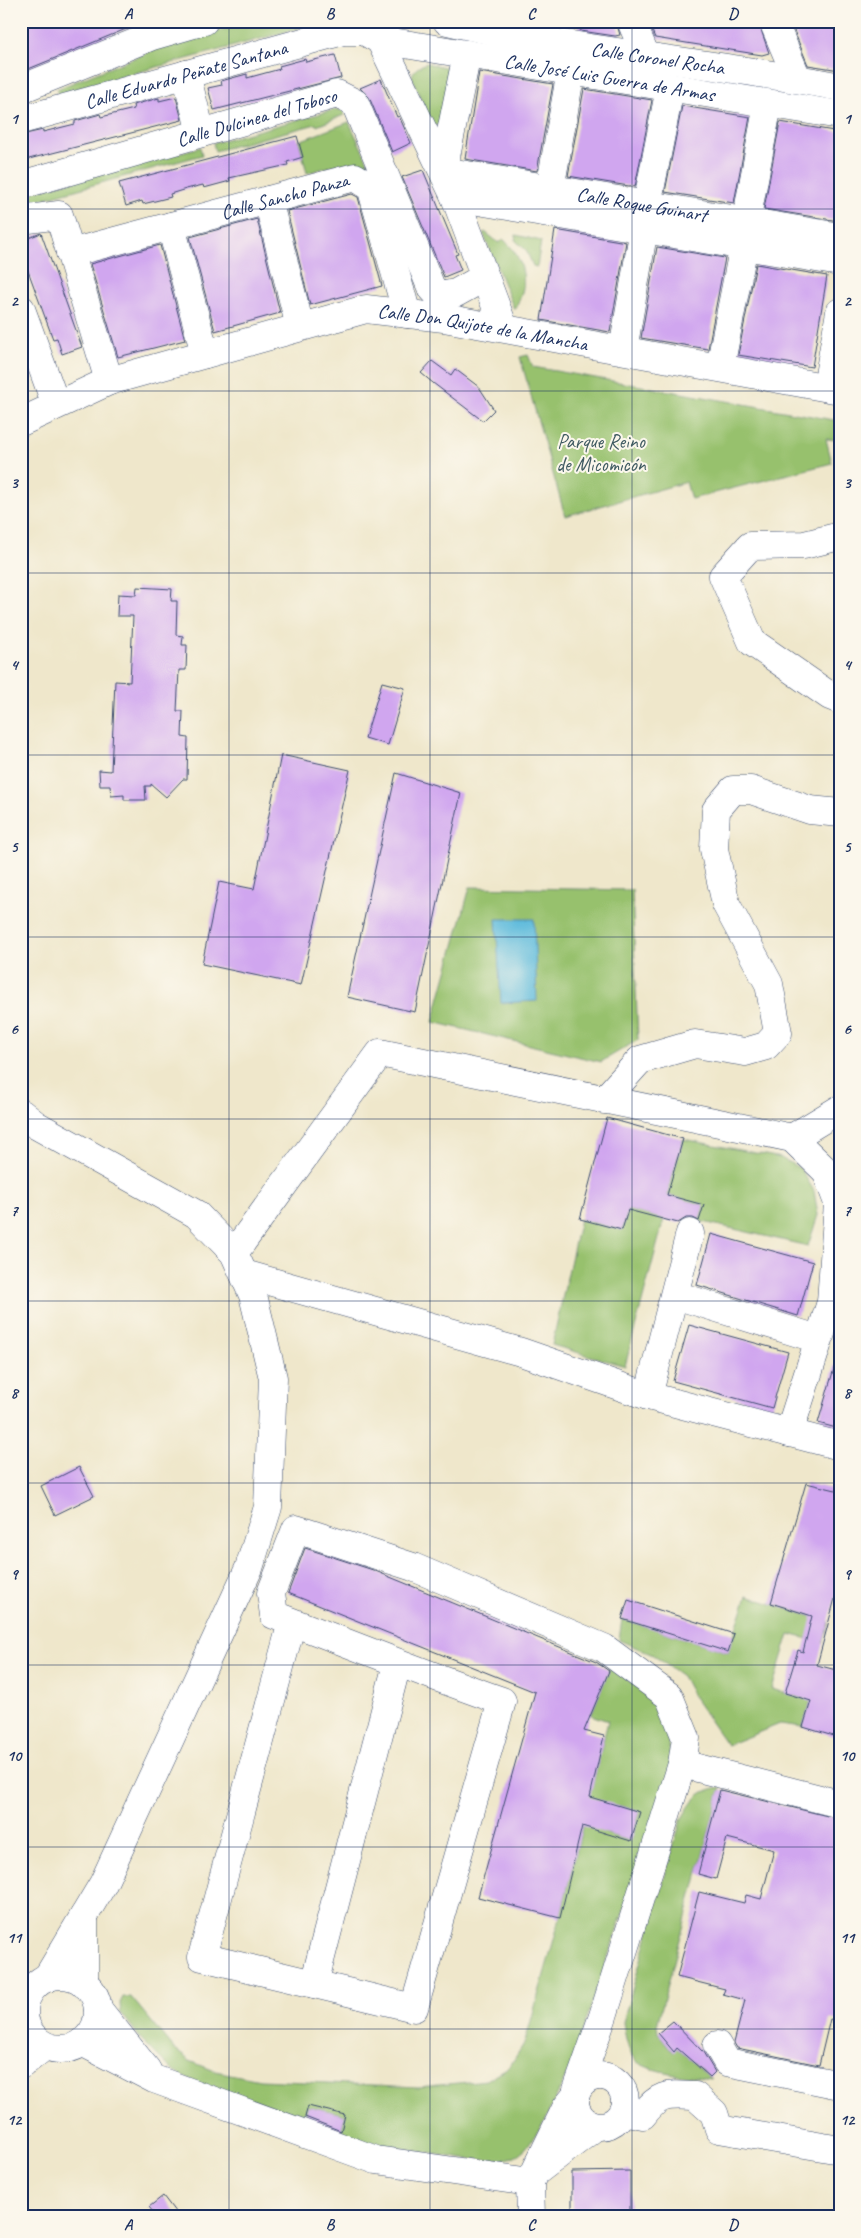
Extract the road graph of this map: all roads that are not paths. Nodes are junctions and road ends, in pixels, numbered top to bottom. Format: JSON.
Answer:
{"nodes":[{"id":1,"x":204,"y":21,"type":"edge"},
{"id":2,"x":447,"y":21,"type":"edge"},
{"id":3,"x":631,"y":21,"type":"edge"},
{"id":4,"x":773,"y":21,"type":"edge"},
{"id":5,"x":499,"y":28,"type":"edge"},
{"id":6,"x":149,"y":29,"type":"edge"},
{"id":7,"x":376,"y":30,"type":"edge"},
{"id":8,"x":467,"y":54,"type":"junction"},
{"id":9,"x":645,"y":54,"type":"junction"},
{"id":10,"x":571,"y":71,"type":"junction"},
{"id":11,"x":186,"y":74,"type":"junction"},
{"id":12,"x":797,"y":78,"type":"junction"},
{"id":13,"x":840,"y":87,"type":"edge"},
{"id":14,"x":670,"y":88,"type":"junction"},
{"id":15,"x":21,"y":89,"type":"edge"},
{"id":16,"x":768,"y":104,"type":"junction"},
{"id":17,"x":840,"y":116,"type":"edge"},
{"id":18,"x":21,"y":120,"type":"edge"},
{"id":19,"x":201,"y":133,"type":"junction"},
{"id":20,"x":443,"y":171,"type":"junction"},
{"id":21,"x":21,"y":185,"type":"edge"},
{"id":22,"x":550,"y":189,"type":"junction"},
{"id":23,"x":455,"y":196,"type":"junction"},
{"id":24,"x":268,"y":200,"type":"junction"},
{"id":25,"x":646,"y":217,"type":"junction"},
{"id":26,"x":21,"y":220,"type":"edge"},
{"id":27,"x":172,"y":226,"type":"junction"},
{"id":28,"x":745,"y":234,"type":"junction"},
{"id":29,"x":840,"y":237,"type":"edge"},
{"id":30,"x":70,"y":253,"type":"junction"},
{"id":31,"x":840,"y":262,"type":"edge"},
{"id":32,"x":485,"y":278,"type":"junction"},
{"id":33,"x":21,"y":309,"type":"edge"},
{"id":34,"x":840,"y":312,"type":"edge"},
{"id":35,"x":407,"y":314,"type":"junction"},
{"id":36,"x":300,"y":327,"type":"junction"},
{"id":37,"x":504,"y":328,"type":"junction"},
{"id":38,"x":623,"y":350,"type":"junction"},
{"id":39,"x":205,"y":354,"type":"junction"},
{"id":40,"x":720,"y":367,"type":"junction"},
{"id":41,"x":109,"y":381,"type":"junction"},
{"id":42,"x":834,"y":388,"type":"edge"},
{"id":43,"x":56,"y":405,"type":"junction"},
{"id":44,"x":21,"y":422,"type":"edge"},
{"id":45,"x":840,"y":536,"type":"edge"},
{"id":46,"x":840,"y":700,"type":"edge"},
{"id":47,"x":840,"y":813,"type":"edge"},
{"id":48,"x":604,"y":1100,"type":"junction"},
{"id":49,"x":840,"y":1109,"type":"edge"},
{"id":50,"x":21,"y":1113,"type":"edge"},
{"id":51,"x":792,"y":1138,"type":"junction"},
{"id":52,"x":690,"y":1233,"type":"dead end"},
{"id":53,"x":239,"y":1264,"type":"junction"},
{"id":54,"x":675,"y":1295,"type":"junction"},
{"id":55,"x":835,"y":1304,"type":"edge"},
{"id":56,"x":818,"y":1339,"type":"junction"},
{"id":57,"x":648,"y":1396,"type":"junction"},
{"id":58,"x":789,"y":1433,"type":"junction"},
{"id":59,"x":840,"y":1446,"type":"edge"},
{"id":60,"x":292,"y":1622,"type":"junction"},
{"id":61,"x":397,"y":1664,"type":"junction"},
{"id":62,"x":682,"y":1764,"type":"junction"},
{"id":63,"x":840,"y":1804,"type":"edge"},
{"id":64,"x":84,"y":1915,"type":"junction"},
{"id":65,"x":47,"y":1978,"type":"junction"},
{"id":66,"x":84,"y":1984,"type":"junction"},
{"id":67,"x":314,"y":1984,"type":"junction"},
{"id":68,"x":98,"y":2009,"type":"junction"},
{"id":69,"x":603,"y":2016,"type":"junction"},
{"id":70,"x":22,"y":2017,"type":"edge"},
{"id":71,"x":82,"y":2042,"type":"junction"},
{"id":72,"x":45,"y":2046,"type":"junction"},
{"id":73,"x":717,"y":2046,"type":"dead end"},
{"id":74,"x":21,"y":2065,"type":"edge"},
{"id":75,"x":154,"y":2078,"type":"junction"},
{"id":76,"x":610,"y":2078,"type":"junction"},
{"id":77,"x":840,"y":2085,"type":"edge"},
{"id":78,"x":576,"y":2094,"type":"junction"},
{"id":79,"x":623,"y":2111,"type":"junction"},
{"id":80,"x":596,"y":2126,"type":"junction"},
{"id":81,"x":840,"y":2150,"type":"edge"},
{"id":82,"x":532,"y":2177,"type":"junction"},
{"id":83,"x":531,"y":2217,"type":"edge"}],
"edges":[{"from":1,"to":6,"type":"street"},
{"from":2,"to":5,"type":"street","name":"Calle Coronel Rocha"},
{"from":3,"to":9,"type":"street"},
{"from":4,"to":12,"type":"street"},
{"from":5,"to":9,"type":"street","name":"Calle Coronel Rocha"},
{"from":6,"to":15,"type":"street"},
{"from":7,"to":8,"type":"street","name":"Calle José Luis Guerra de Armas"},
{"from":7,"to":11,"type":"street","name":"Calle Eduardo Peñate Santana"},
{"from":7,"to":20,"type":"street"},
{"from":8,"to":10,"type":"street","name":"Calle José Luis Guerra de Armas"},
{"from":8,"to":20,"type":"street"},
{"from":9,"to":12,"type":"street","name":"Calle Coronel Rocha"},
{"from":10,"to":14,"type":"street","name":"Calle José Luis Guerra de Armas"},
{"from":10,"to":22,"type":"street"},
{"from":11,"to":18,"type":"street","name":"Calle Eduardo Peñate Santana"},
{"from":11,"to":19,"type":"street"},
{"from":12,"to":13,"type":"street","name":"Calle Coronel Rocha"},
{"from":14,"to":16,"type":"street","name":"Calle José Luis Guerra de Armas"},
{"from":14,"to":25,"type":"street"},
{"from":16,"to":17,"type":"street","name":"Calle José Luis Guerra de Armas"},
{"from":16,"to":28,"type":"street"},
{"from":19,"to":21,"type":"street","name":"Calle Dulcinea del Toboso"},
{"from":19,"to":32,"type":"street","name":"Calle Dulcinea del Toboso"},
{"from":20,"to":22,"type":"street","name":"Calle Roque Guinart"},
{"from":20,"to":23,"type":"street"},
{"from":22,"to":25,"type":"street","name":"Calle Roque Guinart"},
{"from":23,"to":25,"type":"street"},
{"from":23,"to":32,"type":"street"},
{"from":24,"to":27,"type":"street","name":"Calle Sancho Panza"},
{"from":24,"to":35,"type":"street","name":"Calle Sancho Panza"},
{"from":24,"to":36,"type":"street"},
{"from":25,"to":28,"type":"street"},
{"from":25,"to":38,"type":"street"},
{"from":26,"to":30,"type":"street"},
{"from":27,"to":30,"type":"street","name":"Calle Sancho Panza"},
{"from":27,"to":39,"type":"street"},
{"from":28,"to":29,"type":"street"},
{"from":28,"to":31,"type":"street"},
{"from":28,"to":40,"type":"street"},
{"from":30,"to":41,"type":"street"},
{"from":32,"to":37,"type":"street"},
{"from":33,"to":43,"type":"street"},
{"from":34,"to":42,"type":"street"},
{"from":35,"to":36,"type":"street","name":"Calle Don Quijote de la Mancha"},
{"from":35,"to":37,"type":"street","name":"Calle Don Quijote de la Mancha"},
{"from":36,"to":39,"type":"street","name":"Calle Don Quijote de la Mancha"},
{"from":37,"to":38,"type":"street","name":"Calle Don Quijote de la Mancha"},
{"from":38,"to":40,"type":"street","name":"Calle Don Quijote de la Mancha"},
{"from":39,"to":41,"type":"street","name":"Calle Don Quijote de la Mancha"},
{"from":40,"to":42,"type":"street","name":"Calle Don Quijote de la Mancha"},
{"from":41,"to":43,"type":"street","name":"Calle Don Quijote de la Mancha"},
{"from":43,"to":44,"type":"street","name":"Calle Don Quijote de la Mancha"},
{"from":45,"to":46,"type":"street"},
{"from":47,"to":48,"type":"street"},
{"from":48,"to":51,"type":"street"},
{"from":48,"to":53,"type":"street"},
{"from":49,"to":51,"type":"street"},
{"from":50,"to":53,"type":"street"},
{"from":51,"to":55,"type":"street"},
{"from":52,"to":54,"type":"street"},
{"from":53,"to":57,"type":"street"},
{"from":53,"to":64,"type":"street"},
{"from":54,"to":56,"type":"street"},
{"from":54,"to":57,"type":"street"},
{"from":55,"to":56,"type":"street"},
{"from":56,"to":58,"type":"street"},
{"from":57,"to":58,"type":"street"},
{"from":58,"to":59,"type":"street"},
{"from":60,"to":61,"type":"street"},
{"from":60,"to":62,"type":"street"},
{"from":60,"to":67,"type":"street"},
{"from":61,"to":67,"type":"street"},
{"from":61,"to":67,"type":"street"},
{"from":62,"to":63,"type":"street"},
{"from":62,"to":69,"type":"street"},
{"from":64,"to":65,"type":"street"},
{"from":64,"to":66,"type":"street"},
{"from":65,"to":66,"type":"street"},
{"from":65,"to":70,"type":"street"},
{"from":66,"to":68,"type":"street"},
{"from":68,"to":71,"type":"street"},
{"from":68,"to":75,"type":"street"},
{"from":69,"to":76,"type":"street"},
{"from":69,"to":78,"type":"street"},
{"from":70,"to":72,"type":"street"},
{"from":71,"to":72,"type":"street"},
{"from":71,"to":75,"type":"street"},
{"from":72,"to":74,"type":"street"},
{"from":73,"to":77,"type":"street"},
{"from":75,"to":82,"type":"street"},
{"from":76,"to":78,"type":"street"},
{"from":76,"to":79,"type":"street"},
{"from":78,"to":80,"type":"street"},
{"from":78,"to":82,"type":"street"},
{"from":79,"to":80,"type":"street"},
{"from":79,"to":81,"type":"street"},
{"from":80,"to":82,"type":"street"},
{"from":82,"to":83,"type":"street"}]}
